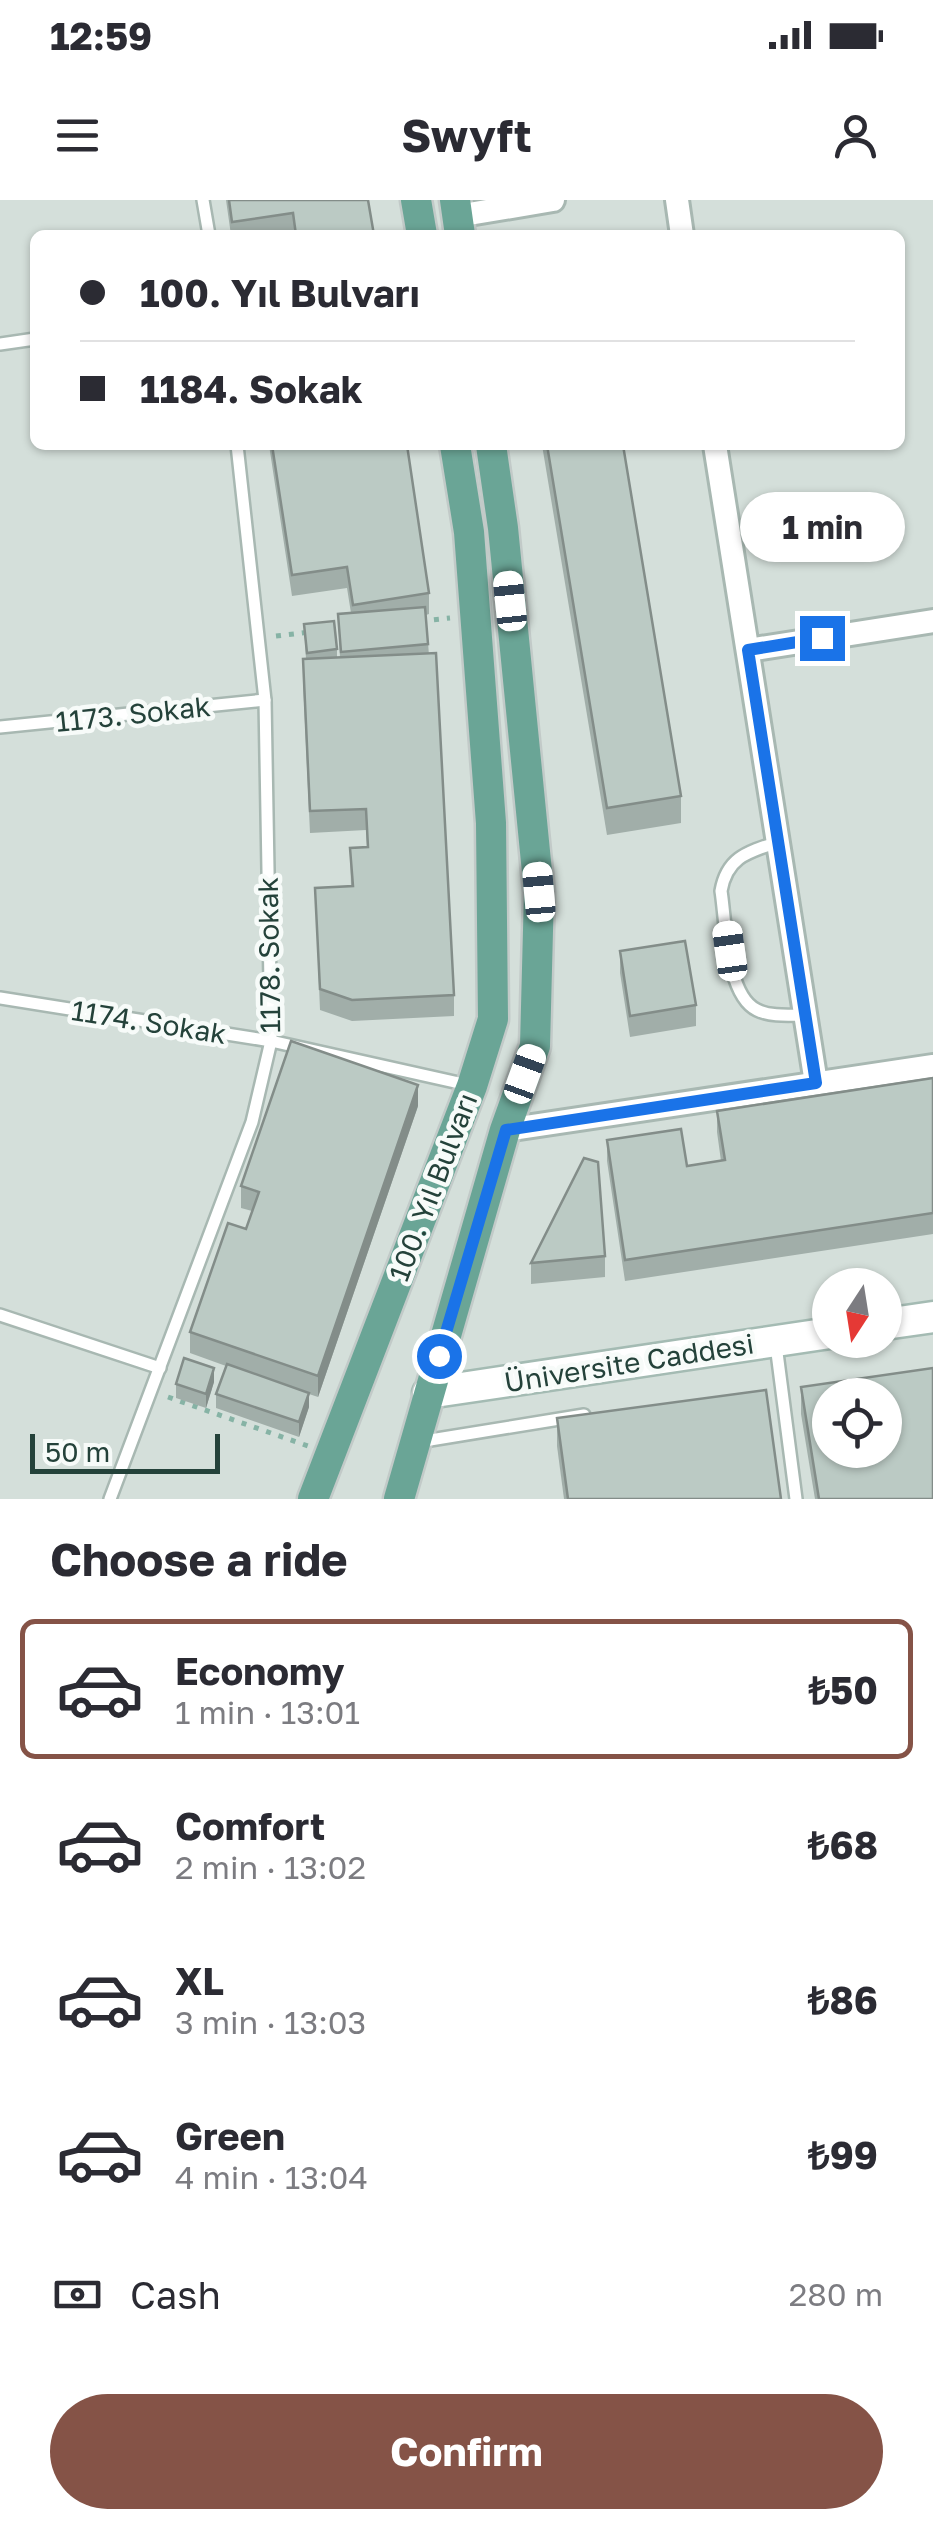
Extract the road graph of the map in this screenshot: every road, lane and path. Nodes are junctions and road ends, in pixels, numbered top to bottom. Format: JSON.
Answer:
{"nodes":[{"id":1,"x":203,"y":200,"type":"edge"},
{"id":2,"x":416,"y":200,"type":"edge"},
{"id":3,"x":553,"y":200,"type":"edge"},
{"id":4,"x":677,"y":200,"type":"edge"},
{"id":5,"x":457,"y":217,"type":"edge"},
{"id":6,"x":208,"y":230,"type":"edge"},
{"id":7,"x":421,"y":230,"type":"edge"},
{"id":8,"x":681,"y":230,"type":"edge"},
{"id":9,"x":30,"y":339,"type":"edge"},
{"id":10,"x":0,"y":344,"type":"edge"},
{"id":11,"x":239,"y":450,"type":"edge"},
{"id":12,"x":456,"y":450,"type":"edge"},
{"id":13,"x":492,"y":450,"type":"edge"},
{"id":14,"x":717,"y":450,"type":"edge"},
{"id":15,"x":476,"y":615,"type":"junction"},
{"id":16,"x":416,"y":621,"type":"edge"},
{"id":17,"x":933,"y":621,"type":"edge"},
{"id":18,"x":318,"y":632,"type":"edge"},
{"id":19,"x":258,"y":638,"type":"junction"},
{"id":20,"x":748,"y":650,"type":"junction"},
{"id":21,"x":265,"y":700,"type":"junction"},
{"id":22,"x":0,"y":727,"type":"edge"},
{"id":23,"x":778,"y":842,"type":"junction"},
{"id":24,"x":0,"y":998,"type":"edge"},
{"id":25,"x":805,"y":1016,"type":"junction"},
{"id":26,"x":271,"y":1042,"type":"junction"},
{"id":27,"x":933,"y":1066,"type":"edge"},
{"id":28,"x":816,"y":1083,"type":"junction"},
{"id":29,"x":472,"y":1086,"type":"junction"},
{"id":30,"x":506,"y":1130,"type":"junction"},
{"id":31,"x":0,"y":1315,"type":"edge"},
{"id":32,"x":933,"y":1317,"type":"edge"},
{"id":33,"x":902,"y":1322,"type":"edge"},
{"id":34,"x":812,"y":1335,"type":"edge"},
{"id":35,"x":775,"y":1341,"type":"junction"},
{"id":36,"x":160,"y":1368,"type":"junction"},
{"id":37,"x":151,"y":1391,"type":"junction"},
{"id":38,"x":428,"y":1394,"type":"junction"},
{"id":39,"x":584,"y":1414,"type":"edge"},
{"id":40,"x":414,"y":1443,"type":"junction"},
{"id":41,"x":330,"y":1453,"type":"junction"},
{"id":42,"x":404,"y":1494,"type":"edge"},
{"id":43,"x":110,"y":1499,"type":"edge"},
{"id":44,"x":313,"y":1499,"type":"edge"},
{"id":45,"x":796,"y":1499,"type":"edge"}],
"edges":[{"from":1,"to":6,"type":"lane"},
{"from":2,"to":7,"type":"main road"},
{"from":3,"to":5,"type":"street"},
{"from":4,"to":8,"type":"street"},
{"from":9,"to":10,"type":"lane"},
{"from":11,"to":19,"type":"lane","name":"1178. Sokak"},
{"from":12,"to":15,"type":"main road","name":"100. Yıl Bulvarı"},
{"from":13,"to":30,"type":"main road","name":"100. Yıl Bulvarı"},
{"from":14,"to":20,"type":"street"},
{"from":15,"to":16,"type":"path"},
{"from":15,"to":29,"type":"main road","name":"100. Yıl Bulvarı"},
{"from":17,"to":20,"type":"street"},
{"from":18,"to":19,"type":"path"},
{"from":19,"to":21,"type":"lane","name":"1178. Sokak"},
{"from":20,"to":23,"type":"street"},
{"from":21,"to":22,"type":"lane","name":"1173. Sokak"},
{"from":21,"to":26,"type":"lane","name":"1178. Sokak"},
{"from":23,"to":25,"type":"street"},
{"from":23,"to":25,"type":"lane"},
{"from":24,"to":26,"type":"lane","name":"1174. Sokak"},
{"from":25,"to":28,"type":"street"},
{"from":26,"to":29,"type":"lane","name":"1174. Sokak"},
{"from":26,"to":36,"type":"lane","name":"1178. Sokak"},
{"from":27,"to":28,"type":"street"},
{"from":28,"to":30,"type":"street"},
{"from":29,"to":41,"type":"main road","name":"100. Yıl Bulvarı"},
{"from":30,"to":38,"type":"main road","name":"100. Yıl Bulvarı"},
{"from":31,"to":36,"type":"lane"},
{"from":32,"to":33,"type":"street"},
{"from":34,"to":35,"type":"street","name":"Üniversite Caddesi"},
{"from":35,"to":38,"type":"street","name":"Üniversite Caddesi"},
{"from":35,"to":45,"type":"lane"},
{"from":36,"to":37,"type":"lane","name":"1178. Sokak"},
{"from":37,"to":41,"type":"path"},
{"from":37,"to":43,"type":"lane","name":"1178. Sokak"},
{"from":38,"to":40,"type":"main road","name":"100. Yıl Bulvarı"},
{"from":39,"to":40,"type":"lane"},
{"from":40,"to":42,"type":"main road","name":"100. Yıl Bulvarı"},
{"from":41,"to":44,"type":"main road","name":"100. Yıl Bulvarı"}]}
